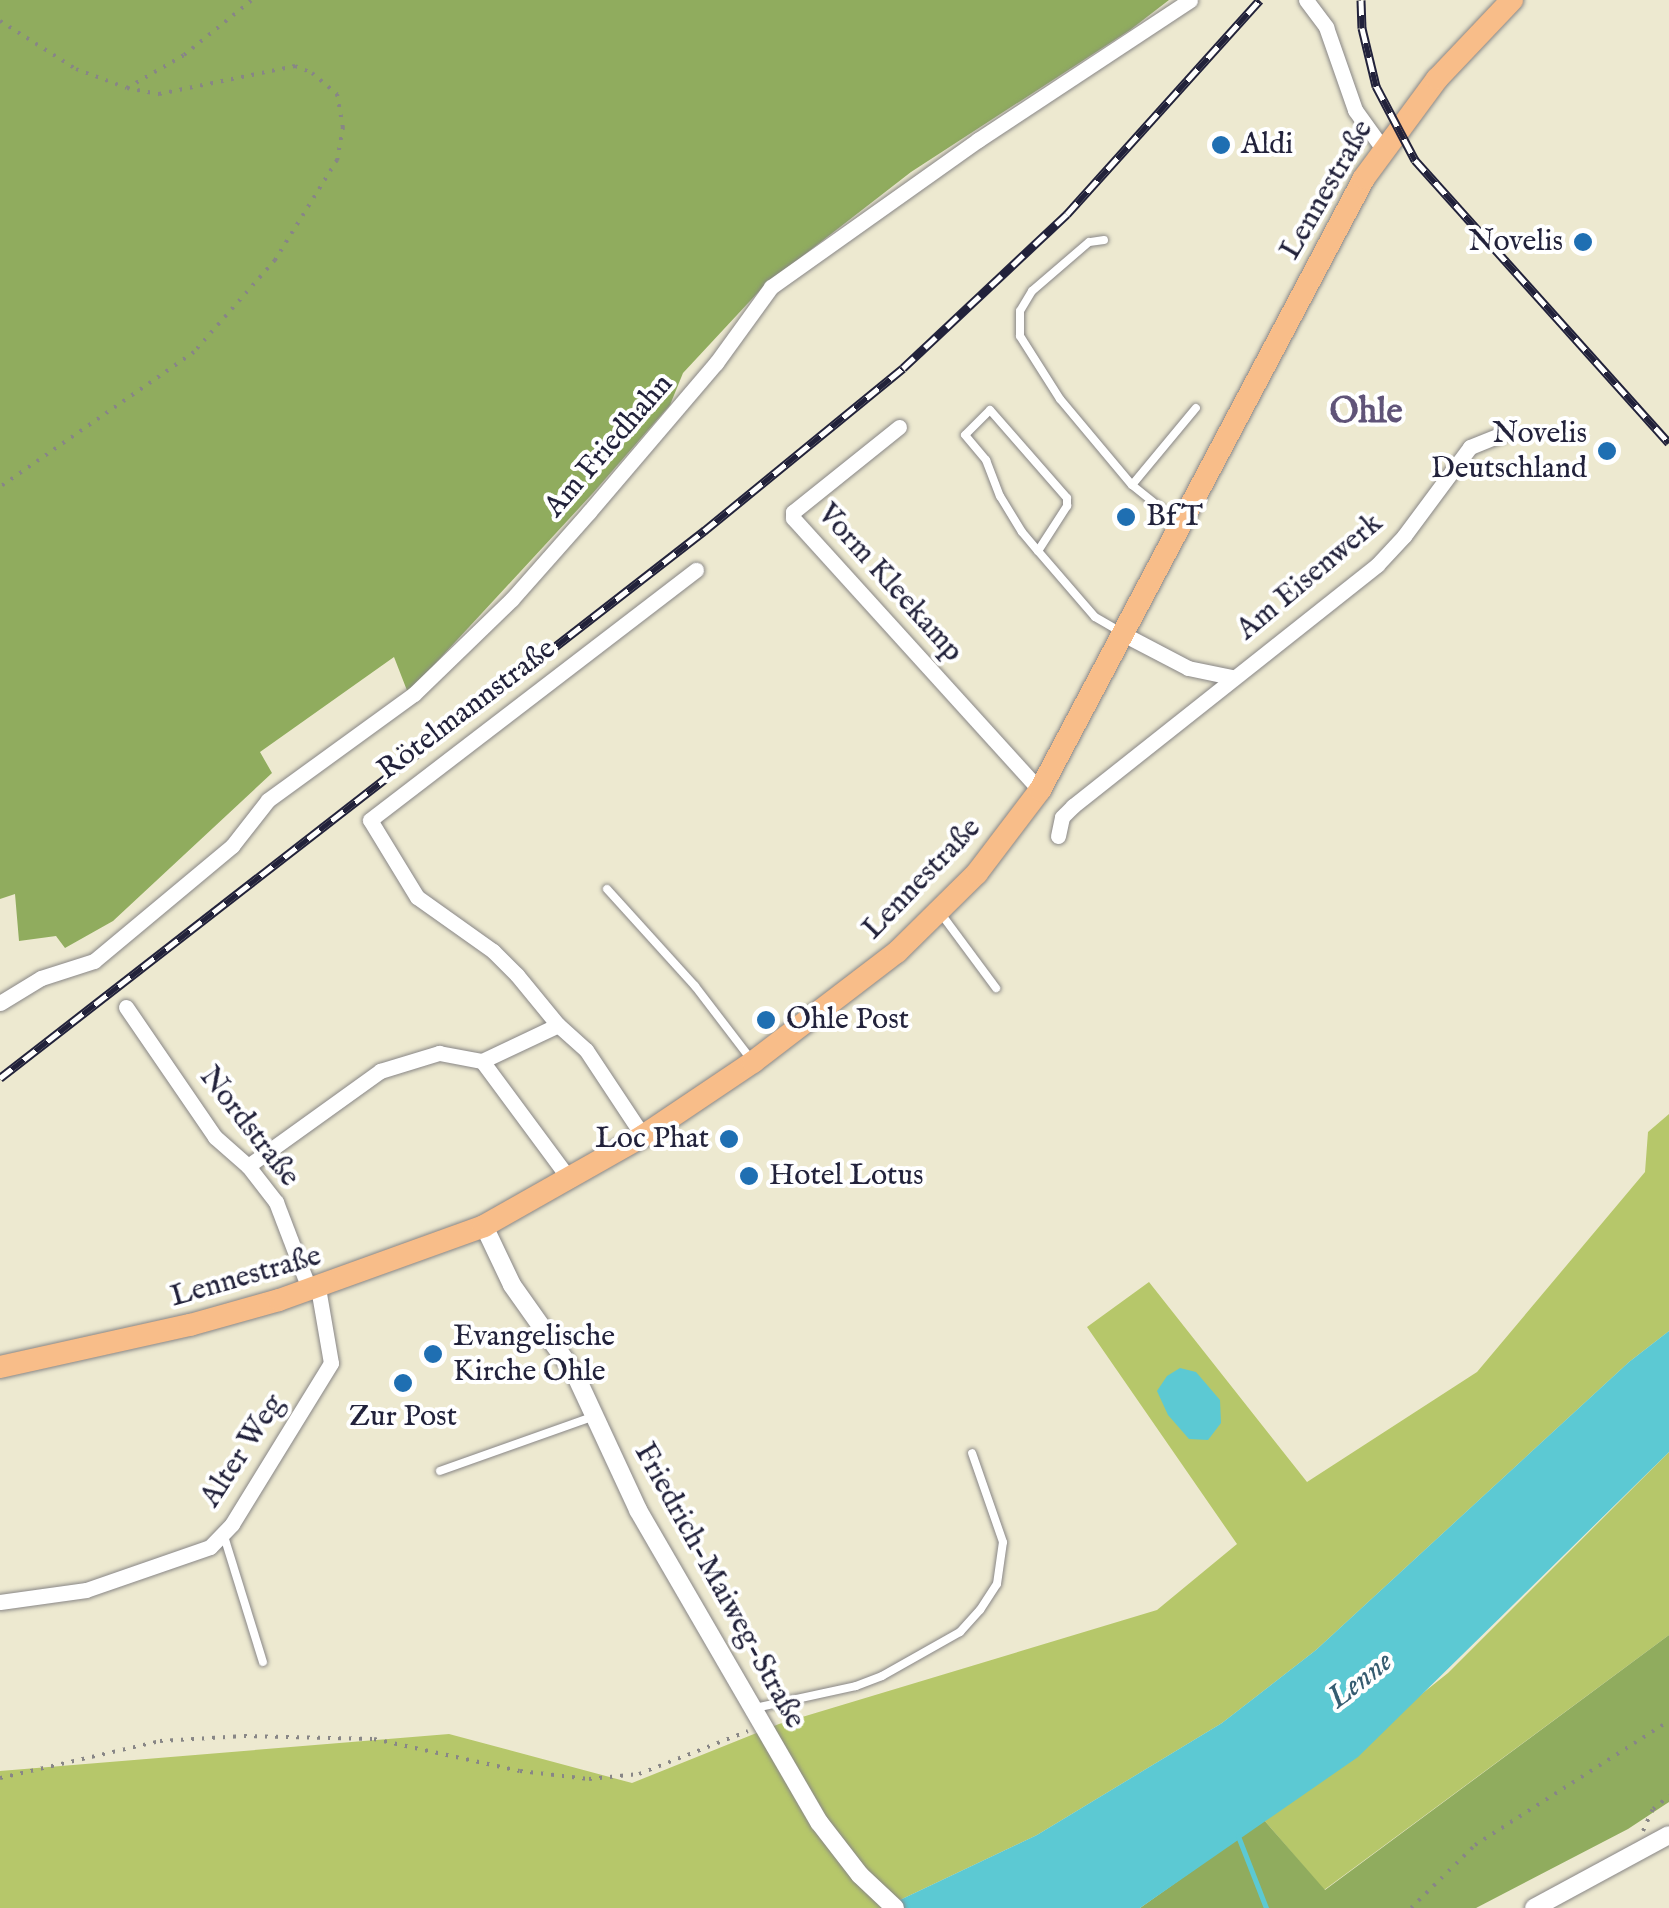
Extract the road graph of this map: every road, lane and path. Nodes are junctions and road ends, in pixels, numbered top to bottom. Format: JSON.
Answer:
{"nodes":[{"id":1,"x":252,"y":0,"type":"edge"},
{"id":2,"x":1190,"y":0,"type":"edge"},
{"id":3,"x":1512,"y":0,"type":"edge"},
{"id":4,"x":1309,"y":4,"type":"edge"},
{"id":5,"x":0,"y":21,"type":"edge"},
{"id":6,"x":126,"y":88,"type":"junction"},
{"id":7,"x":1383,"y":149,"type":"junction"},
{"id":8,"x":1104,"y":240,"type":"dead end"},
{"id":9,"x":1196,"y":408,"type":"dead end"},
{"id":10,"x":899,"y":427,"type":"dead end"},
{"id":11,"x":1504,"y":433,"type":"dead end"},
{"id":12,"x":1132,"y":485,"type":"junction"},
{"id":13,"x":0,"y":488,"type":"edge"},
{"id":14,"x":1182,"y":524,"type":"junction"},
{"id":15,"x":1038,"y":551,"type":"junction"},
{"id":16,"x":696,"y":570,"type":"dead end"},
{"id":17,"x":1125,"y":634,"type":"junction"},
{"id":18,"x":1232,"y":678,"type":"junction"},
{"id":19,"x":1040,"y":790,"type":"junction"},
{"id":20,"x":1058,"y":836,"type":"dead end"},
{"id":21,"x":607,"y":888,"type":"dead end"},
{"id":22,"x":939,"y":912,"type":"junction"},
{"id":23,"x":996,"y":988,"type":"dead end"},
{"id":24,"x":0,"y":1003,"type":"edge"},
{"id":25,"x":126,"y":1007,"type":"dead end"},
{"id":26,"x":558,"y":1025,"type":"junction"},
{"id":27,"x":482,"y":1061,"type":"junction"},
{"id":28,"x":753,"y":1062,"type":"junction"},
{"id":29,"x":642,"y":1136,"type":"junction"},
{"id":30,"x":248,"y":1166,"type":"junction"},
{"id":31,"x":570,"y":1180,"type":"junction"},
{"id":32,"x":484,"y":1226,"type":"junction"},
{"id":33,"x":314,"y":1290,"type":"junction"},
{"id":34,"x":0,"y":1367,"type":"edge"},
{"id":35,"x":596,"y":1415,"type":"junction"},
{"id":36,"x":972,"y":1453,"type":"dead end"},
{"id":37,"x":440,"y":1471,"type":"dead end"},
{"id":38,"x":223,"y":1533,"type":"junction"},
{"id":39,"x":0,"y":1602,"type":"edge"},
{"id":40,"x":263,"y":1662,"type":"dead end"},
{"id":41,"x":1669,"y":1721,"type":"edge"},
{"id":42,"x":764,"y":1724,"type":"junction"},
{"id":43,"x":0,"y":1778,"type":"edge"},
{"id":44,"x":1669,"y":1796,"type":"edge"},
{"id":45,"x":1669,"y":1836,"type":"edge"},
{"id":46,"x":1641,"y":1849,"type":"junction"},
{"id":47,"x":895,"y":1908,"type":"edge"},
{"id":48,"x":1411,"y":1908,"type":"edge"},
{"id":49,"x":1534,"y":1908,"type":"edge"}],
"edges":[{"from":1,"to":6,"type":"path"},
{"from":2,"to":24,"type":"street","name":"Am Friedhahn"},
{"from":3,"to":7,"type":"main road","name":"Lennestraße"},
{"from":4,"to":7,"type":"street"},
{"from":5,"to":6,"type":"path"},
{"from":6,"to":13,"type":"path"},
{"from":7,"to":14,"type":"main road","name":"Lennestraße"},
{"from":8,"to":12,"type":"lane"},
{"from":9,"to":12,"type":"lane"},
{"from":10,"to":19,"type":"street","name":"Vorm Kleekamp"},
{"from":11,"to":18,"type":"street","name":"Am Eisenwerk"},
{"from":12,"to":14,"type":"lane"},
{"from":14,"to":17,"type":"main road","name":"Lennestraße"},
{"from":15,"to":15,"type":"lane"},
{"from":15,"to":17,"type":"lane"},
{"from":16,"to":26,"type":"street","name":"Rötelmannstraße"},
{"from":17,"to":18,"type":"street","name":"Am Eisenwerk"},
{"from":17,"to":19,"type":"main road","name":"Lennestraße"},
{"from":18,"to":20,"type":"street","name":"Am Eisenwerk"},
{"from":19,"to":22,"type":"main road","name":"Lennestraße"},
{"from":21,"to":28,"type":"lane"},
{"from":22,"to":23,"type":"lane"},
{"from":22,"to":28,"type":"main road","name":"Lennestraße"},
{"from":25,"to":30,"type":"street","name":"Nordstraße"},
{"from":26,"to":27,"type":"street"},
{"from":26,"to":29,"type":"street","name":"Rötelmannstraße"},
{"from":27,"to":30,"type":"street"},
{"from":27,"to":31,"type":"street"},
{"from":28,"to":29,"type":"main road","name":"Lennestraße"},
{"from":29,"to":31,"type":"main road","name":"Lennestraße"},
{"from":30,"to":33,"type":"street","name":"Nordstraße"},
{"from":31,"to":32,"type":"main road","name":"Lennestraße"},
{"from":32,"to":33,"type":"main road","name":"Lennestraße"},
{"from":32,"to":35,"type":"street","name":"Friedrich-Maiweg-Straße"},
{"from":33,"to":34,"type":"main road","name":"Lennestraße"},
{"from":33,"to":38,"type":"street","name":"Alter Weg"},
{"from":35,"to":37,"type":"lane"},
{"from":35,"to":42,"type":"street","name":"Friedrich-Maiweg-Straße"},
{"from":36,"to":42,"type":"lane"},
{"from":38,"to":39,"type":"street","name":"Alter Weg"},
{"from":38,"to":40,"type":"lane"},
{"from":41,"to":48,"type":"path"},
{"from":42,"to":43,"type":"path"},
{"from":42,"to":47,"type":"street","name":"Friedrich-Maiweg-Straße"},
{"from":44,"to":46,"type":"path"},
{"from":45,"to":46,"type":"street"},
{"from":46,"to":49,"type":"street"}]}
